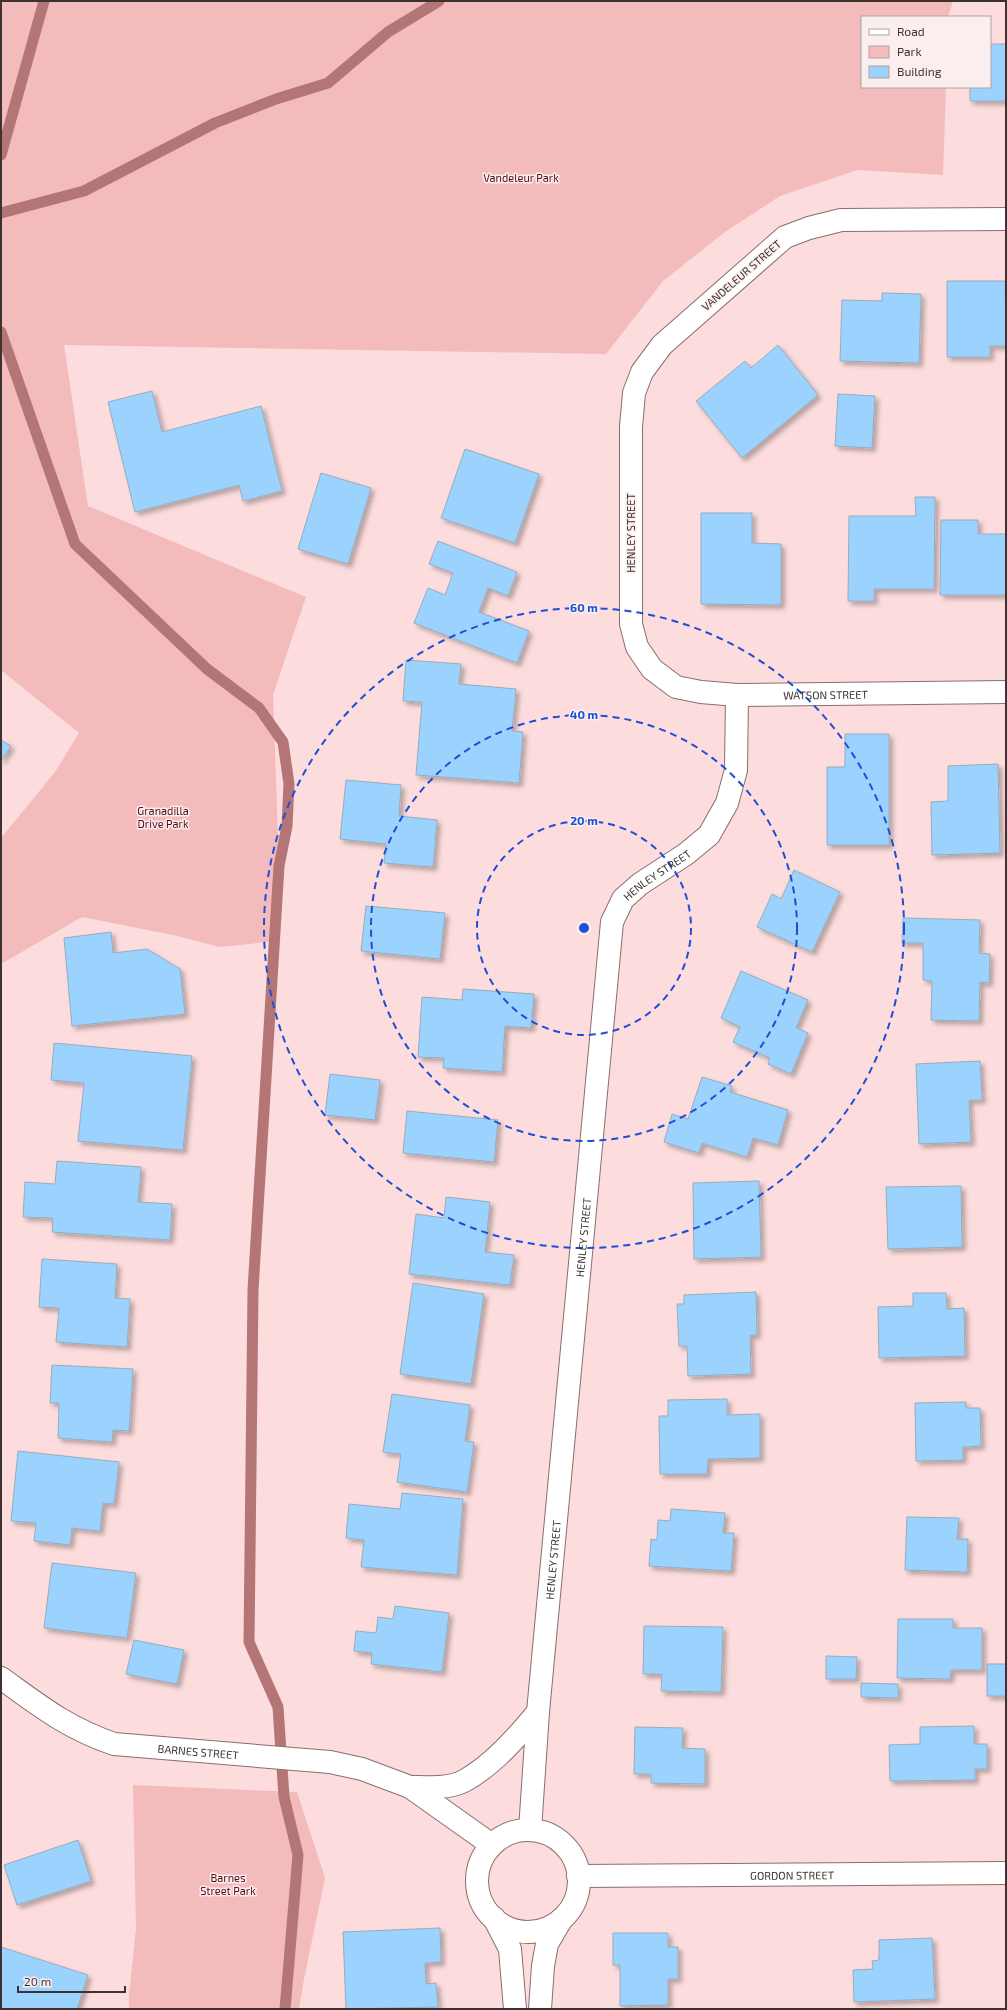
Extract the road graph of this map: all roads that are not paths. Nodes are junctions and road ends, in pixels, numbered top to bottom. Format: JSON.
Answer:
{"nodes":[{"id":1,"x":1006,"y":219,"type":"edge"},
{"id":2,"x":634,"y":393,"type":"joint"},
{"id":3,"x":652,"y":669,"type":"joint"},
{"id":4,"x":1006,"y":692,"type":"edge"},
{"id":5,"x":737,"y":695,"type":"junction"},
{"id":6,"x":1,"y":1678,"type":"edge"},
{"id":7,"x":538,"y":1712,"type":"junction"},
{"id":8,"x":410,"y":1787,"type":"junction"},
{"id":9,"x":530,"y":1830,"type":"junction"},
{"id":10,"x":492,"y":1845,"type":"junction"},
{"id":11,"x":1006,"y":1873,"type":"edge"},
{"id":12,"x":578,"y":1876,"type":"junction"},
{"id":13,"x":494,"y":1918,"type":"junction"},
{"id":14,"x":561,"y":1920,"type":"junction"},
{"id":15,"x":515,"y":2009,"type":"edge"},
{"id":16,"x":540,"y":2009,"type":"edge"}],
"edges":[{"from":1,"to":2,"type":"street","name":"VANDELEUR STREET"},
{"from":2,"to":3,"type":"street","name":"HENLEY STREET"},
{"from":3,"to":5,"type":"street","name":"WATSON STREET"},
{"from":4,"to":5,"type":"street","name":"WATSON STREET"},
{"from":5,"to":7,"type":"street","name":"HENLEY STREET"},
{"from":6,"to":8,"type":"street","name":"BARNES STREET"},
{"from":7,"to":8,"type":"street","name":"BARNES STREET"},
{"from":7,"to":9,"type":"street","name":"HENLEY STREET"},
{"from":8,"to":10,"type":"street","name":"BARNES STREET"},
{"from":9,"to":10,"type":"street"},
{"from":9,"to":12,"type":"street"},
{"from":10,"to":13,"type":"street"},
{"from":11,"to":12,"type":"street","name":"GORDON STREET"},
{"from":12,"to":14,"type":"street"},
{"from":13,"to":14,"type":"street"},
{"from":13,"to":15,"type":"street"},
{"from":14,"to":16,"type":"street"}]}
